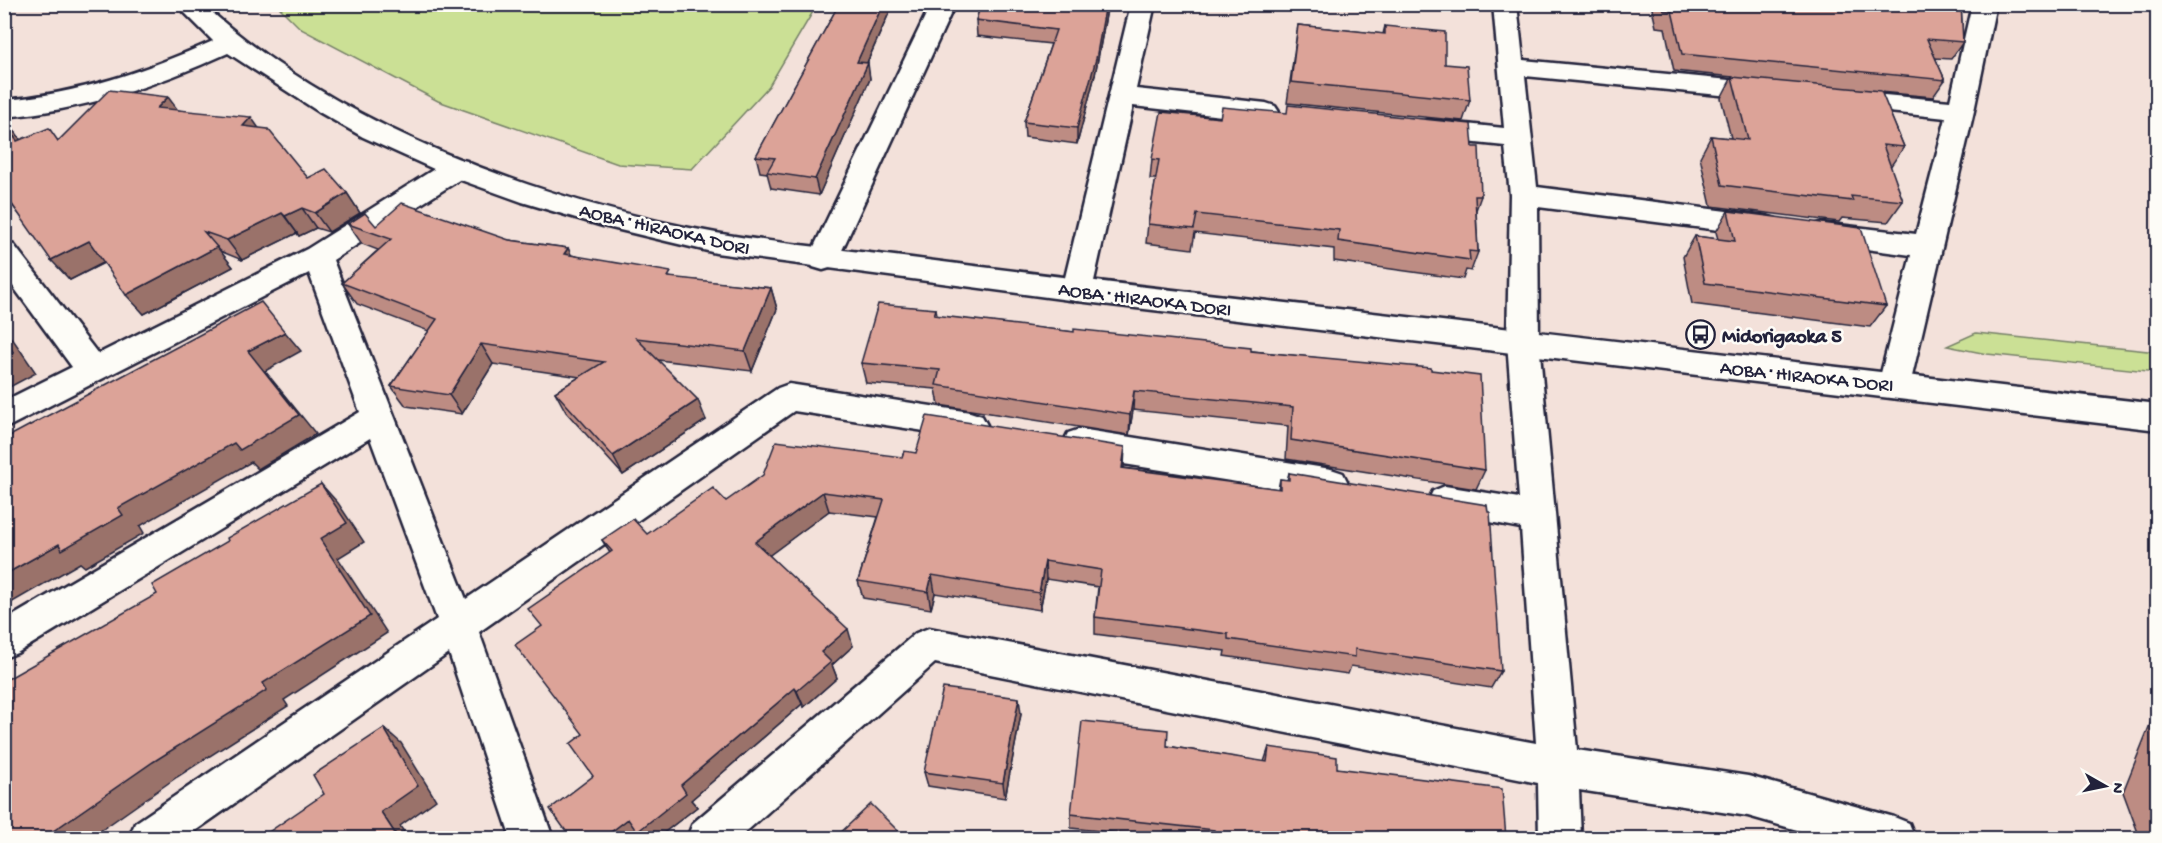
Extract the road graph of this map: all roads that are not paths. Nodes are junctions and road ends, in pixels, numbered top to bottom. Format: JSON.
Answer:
{"nodes":[{"id":1,"x":188,"y":4,"type":"edge"},
{"id":2,"x":943,"y":4,"type":"edge"},
{"id":3,"x":1143,"y":4,"type":"edge"},
{"id":4,"x":1505,"y":4,"type":"edge"},
{"id":5,"x":1984,"y":4,"type":"edge"},
{"id":6,"x":230,"y":43,"type":"junction"},
{"id":7,"x":1511,"y":67,"type":"junction"},
{"id":8,"x":1121,"y":96,"type":"junction"},
{"id":9,"x":4,"y":110,"type":"edge"},
{"id":10,"x":1961,"y":111,"type":"junction"},
{"id":11,"x":1296,"y":115,"type":"edge"},
{"id":12,"x":1402,"y":126,"type":"edge"},
{"id":13,"x":1518,"y":138,"type":"junction"},
{"id":14,"x":457,"y":168,"type":"junction"},
{"id":15,"x":1524,"y":195,"type":"junction"},
{"id":16,"x":1926,"y":246,"type":"junction"},
{"id":17,"x":4,"y":252,"type":"edge"},
{"id":18,"x":317,"y":256,"type":"junction"},
{"id":19,"x":823,"y":259,"type":"junction"},
{"id":20,"x":1077,"y":290,"type":"junction"},
{"id":21,"x":1523,"y":342,"type":"junction"},
{"id":22,"x":93,"y":371,"type":"junction"},
{"id":23,"x":1894,"y":385,"type":"junction"},
{"id":24,"x":4,"y":416,"type":"edge"},
{"id":25,"x":378,"y":417,"type":"junction"},
{"id":26,"x":2157,"y":417,"type":"edge"},
{"id":27,"x":999,"y":430,"type":"edge"},
{"id":28,"x":1046,"y":438,"type":"edge"},
{"id":29,"x":1362,"y":488,"type":"edge"},
{"id":30,"x":1409,"y":495,"type":"edge"},
{"id":31,"x":1538,"y":516,"type":"junction"},
{"id":32,"x":458,"y":626,"type":"junction"},
{"id":33,"x":4,"y":641,"type":"edge"},
{"id":34,"x":1558,"y":767,"type":"junction"},
{"id":35,"x":150,"y":838,"type":"edge"},
{"id":36,"x":532,"y":838,"type":"edge"},
{"id":37,"x":708,"y":838,"type":"edge"},
{"id":38,"x":1560,"y":838,"type":"edge"},
{"id":39,"x":1894,"y":838,"type":"edge"}],
"edges":[{"from":1,"to":6,"type":"street","name":"AOBA･HIRAOKA DORI"},
{"from":2,"to":19,"type":"street"},
{"from":3,"to":8,"type":"street"},
{"from":4,"to":7,"type":"street"},
{"from":5,"to":10,"type":"street"},
{"from":6,"to":9,"type":"street"},
{"from":6,"to":14,"type":"street","name":"AOBA･HIRAOKA DORI"},
{"from":7,"to":10,"type":"street"},
{"from":7,"to":13,"type":"street"},
{"from":8,"to":11,"type":"street"},
{"from":8,"to":20,"type":"street"},
{"from":10,"to":16,"type":"street"},
{"from":12,"to":13,"type":"street"},
{"from":13,"to":15,"type":"street"},
{"from":14,"to":18,"type":"street"},
{"from":14,"to":19,"type":"street","name":"AOBA･HIRAOKA DORI"},
{"from":15,"to":16,"type":"street"},
{"from":15,"to":21,"type":"street"},
{"from":16,"to":23,"type":"street"},
{"from":17,"to":22,"type":"street"},
{"from":18,"to":22,"type":"street"},
{"from":18,"to":25,"type":"street"},
{"from":19,"to":20,"type":"street","name":"AOBA･HIRAOKA DORI"},
{"from":20,"to":21,"type":"street","name":"AOBA･HIRAOKA DORI"},
{"from":21,"to":23,"type":"street","name":"AOBA･HIRAOKA DORI"},
{"from":21,"to":31,"type":"street"},
{"from":22,"to":24,"type":"street"},
{"from":23,"to":26,"type":"street","name":"AOBA･HIRAOKA DORI"},
{"from":25,"to":32,"type":"street"},
{"from":25,"to":33,"type":"street"},
{"from":27,"to":32,"type":"street"},
{"from":28,"to":29,"type":"street"},
{"from":30,"to":31,"type":"street"},
{"from":31,"to":34,"type":"street"},
{"from":32,"to":35,"type":"street"},
{"from":32,"to":36,"type":"street"},
{"from":34,"to":37,"type":"street"},
{"from":34,"to":38,"type":"street"},
{"from":34,"to":39,"type":"street"}]}
